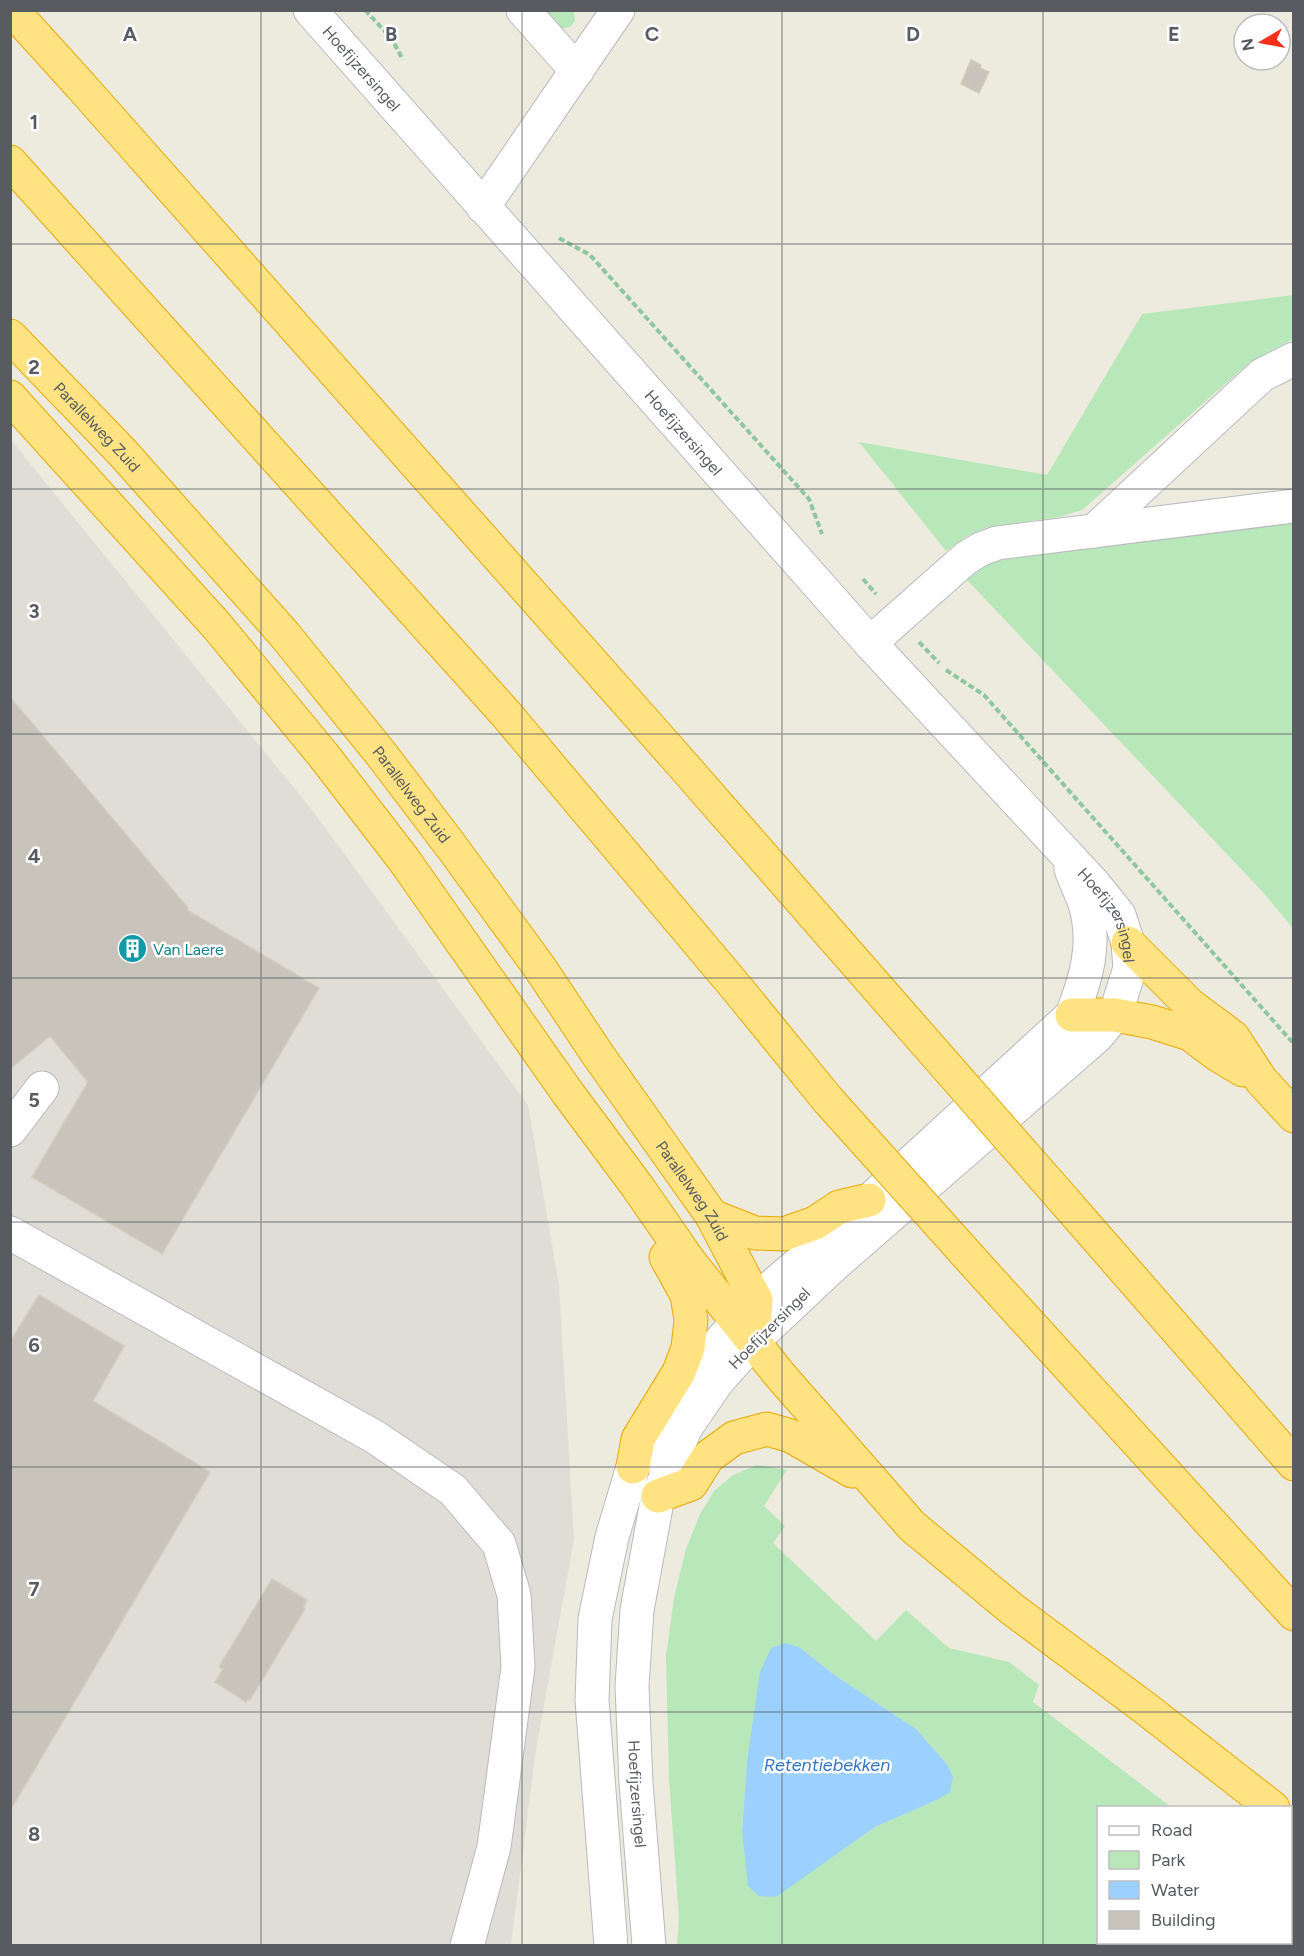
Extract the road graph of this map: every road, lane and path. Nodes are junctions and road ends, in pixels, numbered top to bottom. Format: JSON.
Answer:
{"nodes":[{"id":1,"x":12,"y":10,"type":"edge"},
{"id":2,"x":35,"y":10,"type":"edge"},
{"id":3,"x":310,"y":10,"type":"edge"},
{"id":4,"x":365,"y":10,"type":"edge"},
{"id":5,"x":523,"y":10,"type":"edge"},
{"id":6,"x":612,"y":13,"type":"edge"},
{"id":7,"x":10,"y":22,"type":"edge"},
{"id":8,"x":406,"y":66,"type":"dead end"},
{"id":9,"x":577,"y":71,"type":"junction"},
{"id":10,"x":10,"y":162,"type":"edge"},
{"id":11,"x":483,"y":207,"type":"junction"},
{"id":12,"x":549,"y":233,"type":"dead end"},
{"id":13,"x":10,"y":336,"type":"edge"},
{"id":14,"x":1293,"y":359,"type":"edge"},
{"id":15,"x":10,"y":397,"type":"edge"},
{"id":16,"x":1293,"y":506,"type":"edge"},
{"id":17,"x":1094,"y":531,"type":"junction"},
{"id":18,"x":828,"y":540,"type":"dead end"},
{"id":19,"x":859,"y":575,"type":"dead end"},
{"id":20,"x":898,"y":619,"type":"junction"},
{"id":21,"x":870,"y":643,"type":"junction"},
{"id":22,"x":1064,"y":851,"type":"junction"},
{"id":23,"x":1128,"y":944,"type":"junction"},
{"id":24,"x":1072,"y":1015,"type":"junction"},
{"id":25,"x":1115,"y":1015,"type":"junction"},
{"id":26,"x":1293,"y":1044,"type":"edge"},
{"id":27,"x":1261,"y":1080,"type":"junction"},
{"id":28,"x":42,"y":1088,"type":"dead end"},
{"id":29,"x":1293,"y":1116,"type":"edge"},
{"id":30,"x":10,"y":1130,"type":"edge"},
{"id":31,"x":638,"y":1186,"type":"junction"},
{"id":32,"x":869,"y":1200,"type":"junction"},
{"id":33,"x":712,"y":1216,"type":"junction"},
{"id":34,"x":10,"y":1233,"type":"edge"},
{"id":35,"x":749,"y":1321,"type":"junction"},
{"id":36,"x":1293,"y":1464,"type":"edge"},
{"id":37,"x":633,"y":1467,"type":"junction"},
{"id":38,"x":876,"y":1485,"type":"junction"},
{"id":39,"x":658,"y":1496,"type":"junction"},
{"id":40,"x":1293,"y":1614,"type":"edge"},
{"id":41,"x":1270,"y":1806,"type":"edge"},
{"id":42,"x":467,"y":1946,"type":"edge"},
{"id":43,"x":610,"y":1946,"type":"edge"},
{"id":44,"x":649,"y":1946,"type":"edge"}],
"edges":[{"from":1,"to":36,"type":"highway","bridge":true},
{"from":2,"to":7,"type":"street"},
{"from":3,"to":11,"type":"street","name":"Hoefijzersingel"},
{"from":4,"to":8,"type":"path"},
{"from":5,"to":9,"type":"street"},
{"from":6,"to":9,"type":"street"},
{"from":9,"to":11,"type":"street"},
{"from":10,"to":40,"type":"highway","bridge":true},
{"from":11,"to":21,"type":"street","name":"Hoefijzersingel"},
{"from":12,"to":18,"type":"path"},
{"from":13,"to":33,"type":"highway","name":"Parallelweg Zuid"},
{"from":14,"to":17,"type":"street"},
{"from":15,"to":31,"type":"highway"},
{"from":16,"to":17,"type":"street"},
{"from":17,"to":20,"type":"street"},
{"from":19,"to":20,"type":"path"},
{"from":20,"to":21,"type":"street"},
{"from":20,"to":26,"type":"path"},
{"from":21,"to":22,"type":"street","name":"Hoefijzersingel"},
{"from":22,"to":23,"type":"street","name":"Hoefijzersingel"},
{"from":22,"to":24,"type":"street","name":"Hoefijzersingel"},
{"from":23,"to":25,"type":"street","name":"Hoefijzersingel"},
{"from":23,"to":27,"type":"highway"},
{"from":24,"to":25,"type":"highway"},
{"from":24,"to":32,"type":"street","name":"Hoefijzersingel"},
{"from":25,"to":27,"type":"highway"},
{"from":25,"to":35,"type":"street","name":"Hoefijzersingel"},
{"from":27,"to":29,"type":"highway"},
{"from":28,"to":30,"type":"street"},
{"from":31,"to":35,"type":"highway"},
{"from":31,"to":37,"type":"highway"},
{"from":32,"to":33,"type":"highway"},
{"from":32,"to":35,"type":"street","name":"Hoefijzersingel"},
{"from":33,"to":35,"type":"highway","name":"Parallelweg Zuid"},
{"from":34,"to":42,"type":"street"},
{"from":35,"to":37,"type":"street","name":"Hoefijzersingel"},
{"from":35,"to":38,"type":"highway"},
{"from":35,"to":39,"type":"street","name":"Hoefijzersingel"},
{"from":37,"to":43,"type":"street","name":"Hoefijzersingel"},
{"from":38,"to":39,"type":"highway"},
{"from":38,"to":41,"type":"highway"},
{"from":39,"to":44,"type":"street","name":"Hoefijzersingel"}]}
